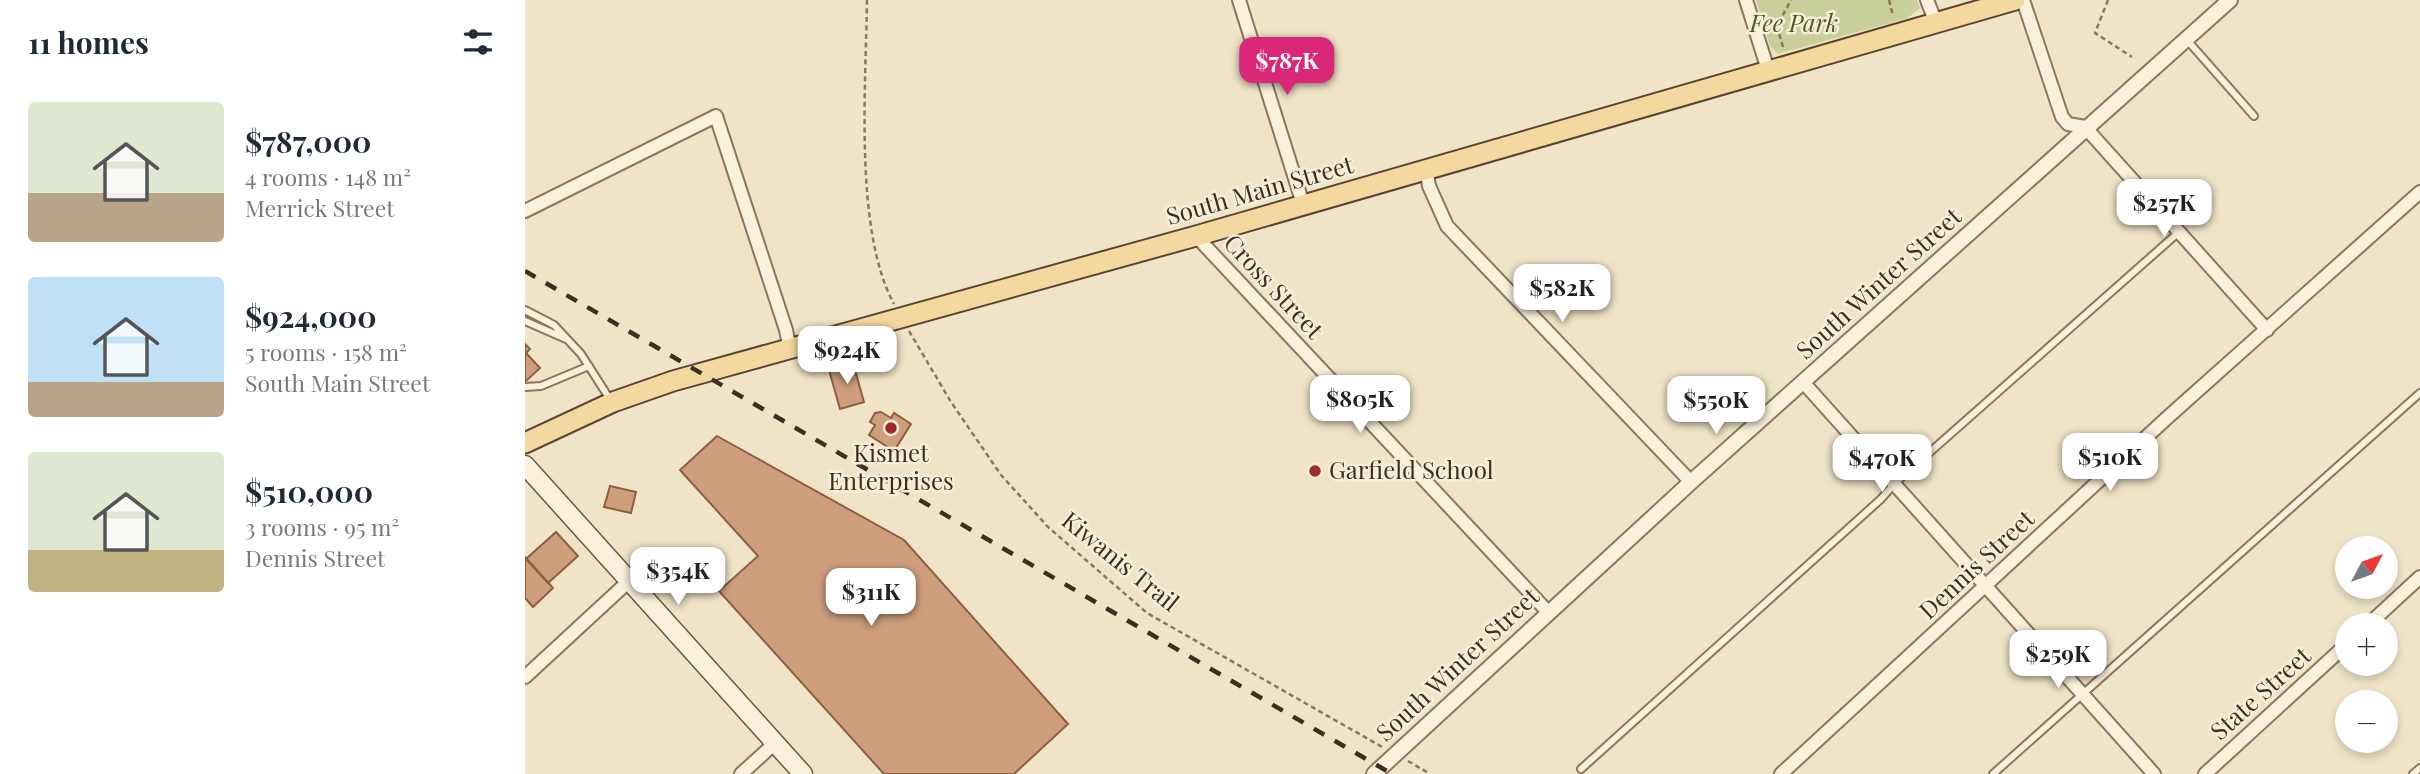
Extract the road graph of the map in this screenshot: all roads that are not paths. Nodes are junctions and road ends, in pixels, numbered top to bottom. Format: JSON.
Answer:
{"nodes":[{"id":1,"x":1239,"y":0,"type":"edge"},
{"id":2,"x":1746,"y":0,"type":"edge"},
{"id":3,"x":1927,"y":0,"type":"edge"},
{"id":4,"x":2015,"y":0,"type":"edge"},
{"id":5,"x":2023,"y":0,"type":"edge"},
{"id":6,"x":2230,"y":0,"type":"edge"},
{"id":7,"x":1936,"y":23,"type":"junction"},
{"id":8,"x":2186,"y":39,"type":"junction"},
{"id":9,"x":1768,"y":70,"type":"junction"},
{"id":10,"x":2254,"y":116,"type":"dead end"},
{"id":11,"x":2085,"y":127,"type":"junction"},
{"id":12,"x":1426,"y":168,"type":"junction"},
{"id":13,"x":2420,"y":192,"type":"edge"},
{"id":14,"x":1303,"y":204,"type":"junction"},
{"id":15,"x":525,"y":211,"type":"edge"},
{"id":16,"x":2179,"y":232,"type":"junction"},
{"id":17,"x":1196,"y":236,"type":"junction"},
{"id":18,"x":525,"y":310,"type":"edge"},
{"id":19,"x":525,"y":321,"type":"edge"},
{"id":20,"x":2267,"y":330,"type":"junction"},
{"id":21,"x":568,"y":340,"type":"junction"},
{"id":22,"x":790,"y":350,"type":"junction"},
{"id":23,"x":589,"y":366,"type":"junction"},
{"id":24,"x":1803,"y":382,"type":"junction"},
{"id":25,"x":525,"y":387,"type":"edge"},
{"id":26,"x":2420,"y":393,"type":"edge"},
{"id":27,"x":611,"y":402,"type":"junction"},
{"id":28,"x":525,"y":443,"type":"edge"},
{"id":29,"x":525,"y":465,"type":"edge"},
{"id":30,"x":1691,"y":481,"type":"junction"},
{"id":31,"x":1895,"y":483,"type":"junction"},
{"id":32,"x":2420,"y":577,"type":"edge"},
{"id":33,"x":629,"y":581,"type":"junction"},
{"id":34,"x":1986,"y":585,"type":"junction"},
{"id":35,"x":1548,"y":612,"type":"junction"},
{"id":36,"x":2381,"y":613,"type":"edge"},
{"id":37,"x":2335,"y":655,"type":"edge"},
{"id":38,"x":527,"y":670,"type":"edge"},
{"id":39,"x":2082,"y":692,"type":"junction"},
{"id":40,"x":775,"y":743,"type":"junction"},
{"id":41,"x":2420,"y":768,"type":"edge"},
{"id":42,"x":1581,"y":769,"type":"dead end"},
{"id":43,"x":741,"y":774,"type":"edge"},
{"id":44,"x":803,"y":774,"type":"edge"},
{"id":45,"x":1374,"y":774,"type":"edge"},
{"id":46,"x":1781,"y":774,"type":"edge"},
{"id":47,"x":1993,"y":774,"type":"edge"},
{"id":48,"x":2154,"y":774,"type":"edge"},
{"id":49,"x":2204,"y":774,"type":"edge"},
{"id":50,"x":2413,"y":774,"type":"edge"}],
"edges":[{"from":1,"to":14,"type":"street"},
{"from":2,"to":9,"type":"street"},
{"from":3,"to":7,"type":"street"},
{"from":4,"to":7,"type":"main road","name":"South Main Street"},
{"from":5,"to":11,"type":"street"},
{"from":6,"to":8,"type":"street","name":"South Winter Street"},
{"from":7,"to":9,"type":"main road","name":"South Main Street"},
{"from":8,"to":10,"type":"lane"},
{"from":8,"to":11,"type":"street","name":"South Winter Street"},
{"from":9,"to":12,"type":"main road","name":"South Main Street"},
{"from":11,"to":16,"type":"street"},
{"from":11,"to":24,"type":"street","name":"South Winter Street"},
{"from":12,"to":14,"type":"main road","name":"South Main Street"},
{"from":12,"to":30,"type":"street"},
{"from":13,"to":20,"type":"street","name":"Dennis Street"},
{"from":14,"to":17,"type":"main road","name":"South Main Street"},
{"from":15,"to":22,"type":"street"},
{"from":16,"to":20,"type":"street"},
{"from":16,"to":31,"type":"lane"},
{"from":17,"to":22,"type":"main road","name":"South Main Street"},
{"from":17,"to":35,"type":"street","name":"Cross Street"},
{"from":18,"to":21,"type":"lane"},
{"from":19,"to":21,"type":"lane"},
{"from":20,"to":34,"type":"street","name":"Dennis Street"},
{"from":21,"to":23,"type":"lane"},
{"from":22,"to":27,"type":"main road","name":"South Main Street"},
{"from":23,"to":25,"type":"lane"},
{"from":23,"to":27,"type":"lane"},
{"from":24,"to":30,"type":"street","name":"South Winter Street"},
{"from":24,"to":31,"type":"street"},
{"from":26,"to":39,"type":"lane"},
{"from":27,"to":28,"type":"main road","name":"South Main Street"},
{"from":29,"to":33,"type":"main road"},
{"from":30,"to":35,"type":"street","name":"South Winter Street"},
{"from":31,"to":34,"type":"street"},
{"from":31,"to":42,"type":"lane"},
{"from":32,"to":36,"type":"street"},
{"from":33,"to":38,"type":"street"},
{"from":33,"to":40,"type":"main road"},
{"from":34,"to":39,"type":"street"},
{"from":34,"to":46,"type":"street","name":"Dennis Street"},
{"from":35,"to":45,"type":"street","name":"South Winter Street"},
{"from":37,"to":49,"type":"street","name":"State Street"},
{"from":39,"to":47,"type":"lane"},
{"from":39,"to":48,"type":"street"},
{"from":40,"to":43,"type":"street"},
{"from":40,"to":44,"type":"main road"},
{"from":41,"to":50,"type":"lane"}]}
